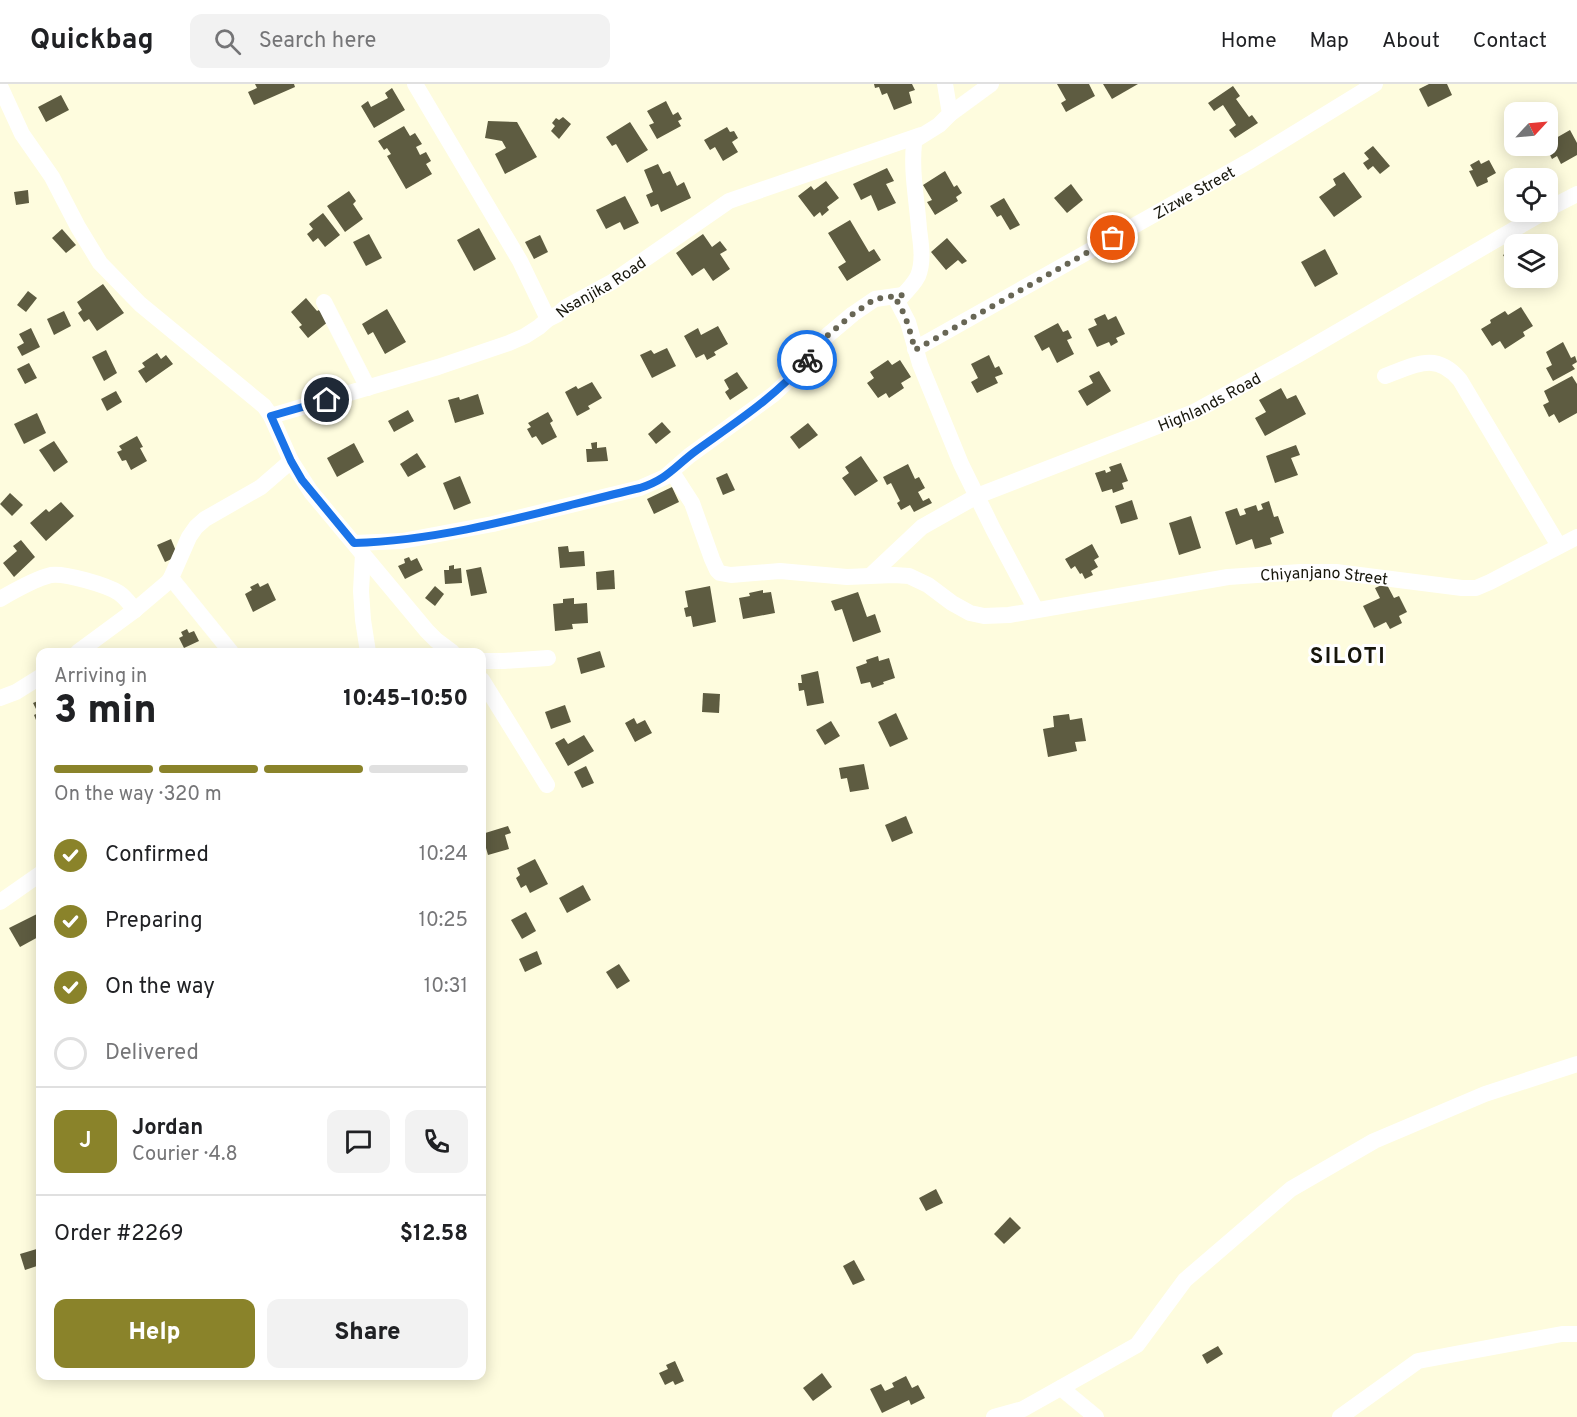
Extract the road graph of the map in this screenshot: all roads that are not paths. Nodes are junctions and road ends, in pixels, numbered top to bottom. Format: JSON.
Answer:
{"nodes":[{"id":1,"x":415,"y":84,"type":"edge"},
{"id":2,"x":945,"y":84,"type":"edge"},
{"id":3,"x":991,"y":84,"type":"edge"},
{"id":4,"x":1375,"y":84,"type":"edge"},
{"id":5,"x":0,"y":86,"type":"edge"},
{"id":6,"x":950,"y":114,"type":"junction"},
{"id":7,"x":921,"y":135,"type":"junction"},
{"id":8,"x":1577,"y":194,"type":"edge"},
{"id":9,"x":1558,"y":204,"type":"edge"},
{"id":10,"x":1527,"y":222,"type":"edge"},
{"id":11,"x":903,"y":295,"type":"junction"},
{"id":12,"x":324,"y":302,"type":"dead end"},
{"id":13,"x":548,"y":319,"type":"junction"},
{"id":14,"x":915,"y":350,"type":"junction"},
{"id":15,"x":1385,"y":376,"type":"dead end"},
{"id":16,"x":368,"y":388,"type":"junction"},
{"id":17,"x":271,"y":416,"type":"junction"},
{"id":18,"x":291,"y":461,"type":"junction"},
{"id":19,"x":672,"y":472,"type":"junction"},
{"id":20,"x":978,"y":496,"type":"junction"},
{"id":21,"x":1577,"y":537,"type":"edge"},
{"id":22,"x":1559,"y":546,"type":"junction"},
{"id":23,"x":359,"y":549,"type":"junction"},
{"id":24,"x":870,"y":575,"type":"junction"},
{"id":25,"x":171,"y":578,"type":"junction"},
{"id":26,"x":0,"y":599,"type":"edge"},
{"id":27,"x":135,"y":610,"type":"junction"},
{"id":28,"x":1036,"y":610,"type":"junction"},
{"id":29,"x":83,"y":648,"type":"edge"},
{"id":30,"x":228,"y":648,"type":"edge"},
{"id":31,"x":367,"y":648,"type":"edge"},
{"id":32,"x":446,"y":648,"type":"edge"},
{"id":33,"x":548,"y":658,"type":"dead end"},
{"id":34,"x":486,"y":661,"type":"edge"},
{"id":35,"x":36,"y":680,"type":"edge"},
{"id":36,"x":486,"y":686,"type":"edge"},
{"id":37,"x":0,"y":699,"type":"edge"},
{"id":38,"x":547,"y":785,"type":"dead end"},
{"id":39,"x":36,"y":877,"type":"edge"},
{"id":40,"x":0,"y":902,"type":"edge"},
{"id":41,"x":1577,"y":1064,"type":"edge"},
{"id":42,"x":1577,"y":1334,"type":"edge"},
{"id":43,"x":1061,"y":1388,"type":"junction"},
{"id":44,"x":994,"y":1417,"type":"edge"},
{"id":45,"x":1095,"y":1417,"type":"edge"},
{"id":46,"x":1340,"y":1417,"type":"edge"}],
"edges":[{"from":1,"to":13,"type":"street"},
{"from":2,"to":6,"type":"street"},
{"from":3,"to":6,"type":"street"},
{"from":4,"to":14,"type":"street","name":"Zizwe Street"},
{"from":5,"to":17,"type":"street"},
{"from":6,"to":7,"type":"street","name":"Nsanjika Road"},
{"from":7,"to":11,"type":"street"},
{"from":7,"to":13,"type":"street","name":"Nsanjika Road"},
{"from":8,"to":9,"type":"street"},
{"from":10,"to":20,"type":"street","name":"Highlands Road"},
{"from":11,"to":14,"type":"street"},
{"from":11,"to":19,"type":"street"},
{"from":12,"to":16,"type":"street"},
{"from":13,"to":16,"type":"street","name":"Nsanjika Road"},
{"from":14,"to":20,"type":"street"},
{"from":15,"to":22,"type":"street"},
{"from":16,"to":17,"type":"street","name":"Nsanjika Road"},
{"from":17,"to":18,"type":"street"},
{"from":18,"to":23,"type":"street"},
{"from":18,"to":25,"type":"street"},
{"from":19,"to":23,"type":"street"},
{"from":19,"to":24,"type":"street","name":"Chiyanjano Street"},
{"from":20,"to":24,"type":"street","name":"Highlands Road"},
{"from":20,"to":28,"type":"street"},
{"from":21,"to":22,"type":"street","name":"Chiyanjano Street"},
{"from":22,"to":28,"type":"street","name":"Chiyanjano Street"},
{"from":23,"to":31,"type":"street"},
{"from":23,"to":32,"type":"street"},
{"from":24,"to":28,"type":"street","name":"Chiyanjano Street"},
{"from":25,"to":27,"type":"street"},
{"from":25,"to":30,"type":"street"},
{"from":26,"to":27,"type":"street"},
{"from":27,"to":29,"type":"street"},
{"from":33,"to":34,"type":"street"},
{"from":35,"to":37,"type":"street"},
{"from":36,"to":38,"type":"street"},
{"from":39,"to":40,"type":"street"},
{"from":41,"to":43,"type":"street"},
{"from":42,"to":46,"type":"street"},
{"from":43,"to":44,"type":"street"},
{"from":43,"to":45,"type":"street"}]}
